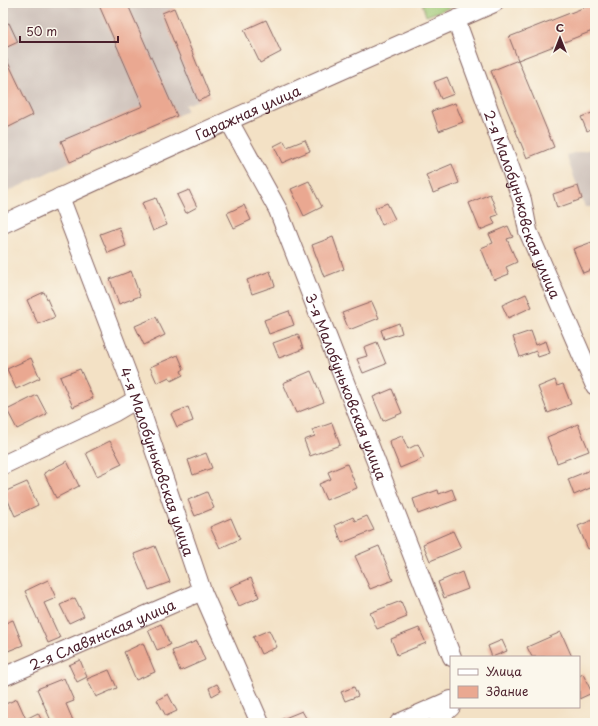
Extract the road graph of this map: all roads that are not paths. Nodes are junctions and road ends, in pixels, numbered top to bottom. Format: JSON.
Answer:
{"nodes":[{"id":1,"x":491,"y":4,"type":"edge"},
{"id":2,"x":456,"y":20,"type":"junction"},
{"id":3,"x":229,"y":121,"type":"junction"},
{"id":4,"x":60,"y":197,"type":"junction"},
{"id":5,"x":3,"y":224,"type":"edge"},
{"id":6,"x":595,"y":386,"type":"edge"},
{"id":7,"x":137,"y":399,"type":"junction"},
{"id":8,"x":3,"y":465,"type":"edge"},
{"id":9,"x":202,"y":591,"type":"junction"},
{"id":10,"x":452,"y":656,"type":"edge"},
{"id":11,"x":3,"y":677,"type":"edge"},
{"id":12,"x":450,"y":700,"type":"edge"},
{"id":13,"x":450,"y":708,"type":"edge"},
{"id":14,"x":260,"y":723,"type":"edge"},
{"id":15,"x":399,"y":723,"type":"edge"},
{"id":16,"x":438,"y":723,"type":"edge"}],
"edges":[{"from":1,"to":2,"type":"street","name":"Гаражная улица"},
{"from":2,"to":3,"type":"street","name":"Гаражная улица"},
{"from":2,"to":6,"type":"street","name":"2-я Малобуньковская улица"},
{"from":3,"to":4,"type":"street","name":"Гаражная улица"},
{"from":3,"to":10,"type":"street","name":"3-я Малобуньковская улица"},
{"from":4,"to":5,"type":"street","name":"Гаражная улица"},
{"from":4,"to":7,"type":"street","name":"4-я Малобуньковская улица"},
{"from":7,"to":8,"type":"street"},
{"from":7,"to":9,"type":"street","name":"4-я Малобуньковская улица"},
{"from":9,"to":11,"type":"street","name":"2-я Славянская улица"},
{"from":9,"to":14,"type":"street","name":"4-я Малобуньковская улица"},
{"from":12,"to":15,"type":"street"},
{"from":13,"to":16,"type":"street"}]}
